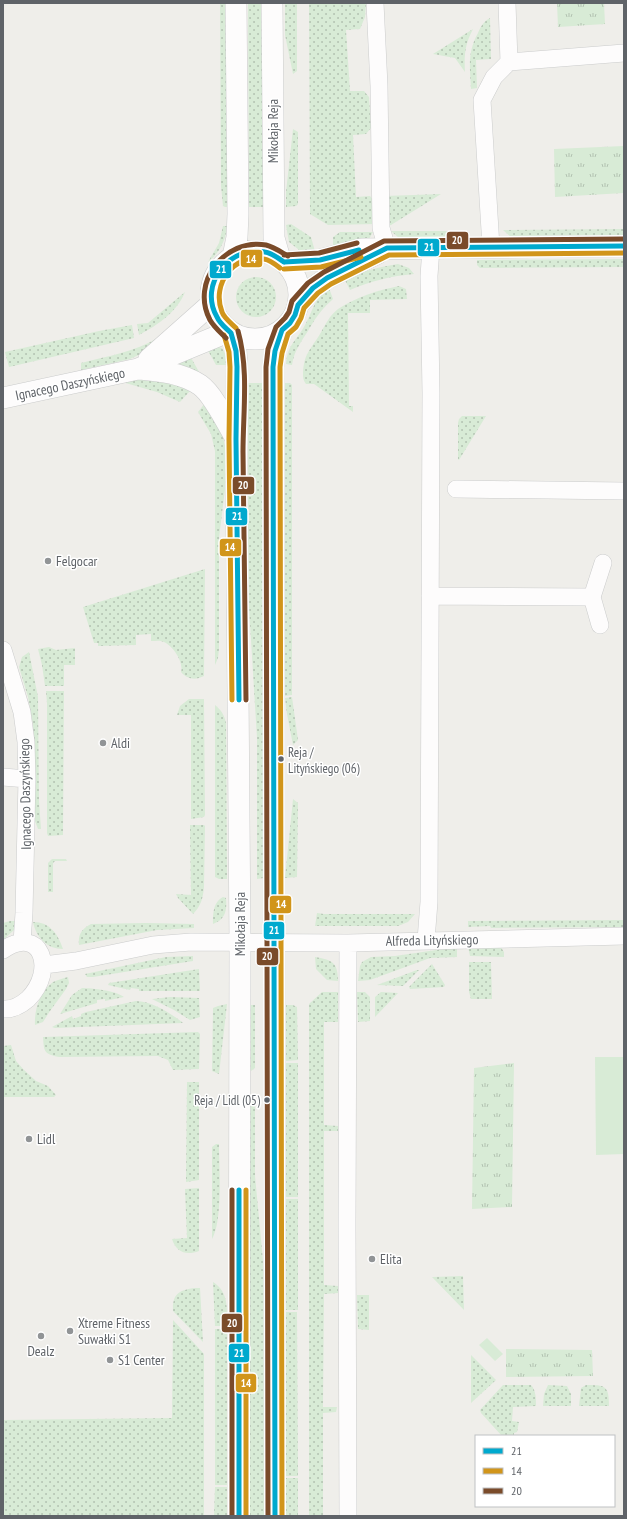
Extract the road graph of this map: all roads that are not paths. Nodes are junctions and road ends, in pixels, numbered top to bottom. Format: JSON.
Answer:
{"nodes":[{"id":1,"x":236,"y":3,"type":"edge"},
{"id":2,"x":272,"y":3,"type":"edge"},
{"id":3,"x":375,"y":3,"type":"edge"},
{"id":4,"x":507,"y":3,"type":"edge"},
{"id":5,"x":624,"y":53,"type":"edge"},
{"id":6,"x":509,"y":62,"type":"junction"},
{"id":7,"x":624,"y":246,"type":"edge"},
{"id":8,"x":491,"y":247,"type":"junction"},
{"id":9,"x":387,"y":248,"type":"junction"},
{"id":10,"x":431,"y":248,"type":"junction"},
{"id":11,"x":233,"y":257,"type":"junction"},
{"id":12,"x":282,"y":260,"type":"junction"},
{"id":13,"x":211,"y":304,"type":"junction"},
{"id":14,"x":298,"y":305,"type":"junction"},
{"id":15,"x":282,"y":330,"type":"junction"},
{"id":16,"x":230,"y":332,"type":"junction"},
{"id":17,"x":138,"y":369,"type":"junction"},
{"id":18,"x":3,"y":398,"type":"edge"},
{"id":19,"x":236,"y":439,"type":"junction"},
{"id":20,"x":456,"y":489,"type":"dead end"},
{"id":21,"x":624,"y":491,"type":"edge"},
{"id":22,"x":603,"y":563,"type":"dead end"},
{"id":23,"x":430,"y":596,"type":"junction"},
{"id":24,"x":592,"y":597,"type":"junction"},
{"id":25,"x":600,"y":625,"type":"dead end"},
{"id":26,"x":3,"y":650,"type":"edge"},
{"id":27,"x":3,"y":776,"type":"edge"},
{"id":28,"x":27,"y":779,"type":"junction"},
{"id":29,"x":624,"y":936,"type":"edge"},
{"id":30,"x":426,"y":940,"type":"junction"},
{"id":31,"x":22,"y":942,"type":"junction"},
{"id":32,"x":240,"y":942,"type":"junction"},
{"id":33,"x":273,"y":942,"type":"junction"},
{"id":34,"x":348,"y":943,"type":"junction"},
{"id":35,"x":3,"y":950,"type":"edge"},
{"id":36,"x":44,"y":965,"type":"junction"},
{"id":37,"x":3,"y":1009,"type":"edge"},
{"id":38,"x":239,"y":1516,"type":"edge"},
{"id":39,"x":275,"y":1516,"type":"edge"},
{"id":40,"x":348,"y":1516,"type":"edge"}],
"edges":[{"from":1,"to":11,"type":"street"},
{"from":2,"to":12,"type":"street","name":"Mikołaja Reja"},
{"from":3,"to":9,"type":"street"},
{"from":4,"to":6,"type":"street"},
{"from":5,"to":6,"type":"street"},
{"from":6,"to":8,"type":"street"},
{"from":7,"to":8,"type":"street"},
{"from":8,"to":10,"type":"street"},
{"from":9,"to":10,"type":"street"},
{"from":9,"to":12,"type":"street"},
{"from":9,"to":14,"type":"street"},
{"from":10,"to":23,"type":"street"},
{"from":11,"to":12,"type":"street"},
{"from":11,"to":13,"type":"street"},
{"from":12,"to":14,"type":"street"},
{"from":13,"to":16,"type":"street"},
{"from":13,"to":17,"type":"street","name":"Ignacego Daszyńskiego"},
{"from":14,"to":15,"type":"street"},
{"from":15,"to":16,"type":"street"},
{"from":15,"to":33,"type":"street"},
{"from":16,"to":17,"type":"street","name":"Ignacego Daszyńskiego"},
{"from":16,"to":19,"type":"street","name":"Mikołaja Reja"},
{"from":17,"to":18,"type":"street","name":"Ignacego Daszyńskiego"},
{"from":17,"to":19,"type":"street","name":"Ignacego Daszyńskiego"},
{"from":19,"to":32,"type":"street","name":"Mikołaja Reja"},
{"from":20,"to":21,"type":"street"},
{"from":22,"to":24,"type":"street"},
{"from":23,"to":24,"type":"street"},
{"from":23,"to":30,"type":"street"},
{"from":24,"to":25,"type":"street"},
{"from":26,"to":28,"type":"street","name":"Ignacego Daszyńskiego"},
{"from":27,"to":28,"type":"street"},
{"from":28,"to":31,"type":"street","name":"Ignacego Daszyńskiego"},
{"from":29,"to":30,"type":"street","name":"Alfreda Lityńskiego"},
{"from":30,"to":34,"type":"street","name":"Alfreda Lityńskiego"},
{"from":31,"to":35,"type":"street"},
{"from":31,"to":36,"type":"street"},
{"from":32,"to":33,"type":"street","name":"Alfreda Lityńskiego"},
{"from":32,"to":36,"type":"street","name":"Alfreda Lityńskiego"},
{"from":32,"to":38,"type":"street","name":"Mikołaja Reja"},
{"from":33,"to":34,"type":"street","name":"Alfreda Lityńskiego"},
{"from":33,"to":39,"type":"street"},
{"from":34,"to":40,"type":"street"},
{"from":36,"to":37,"type":"street"}]}
